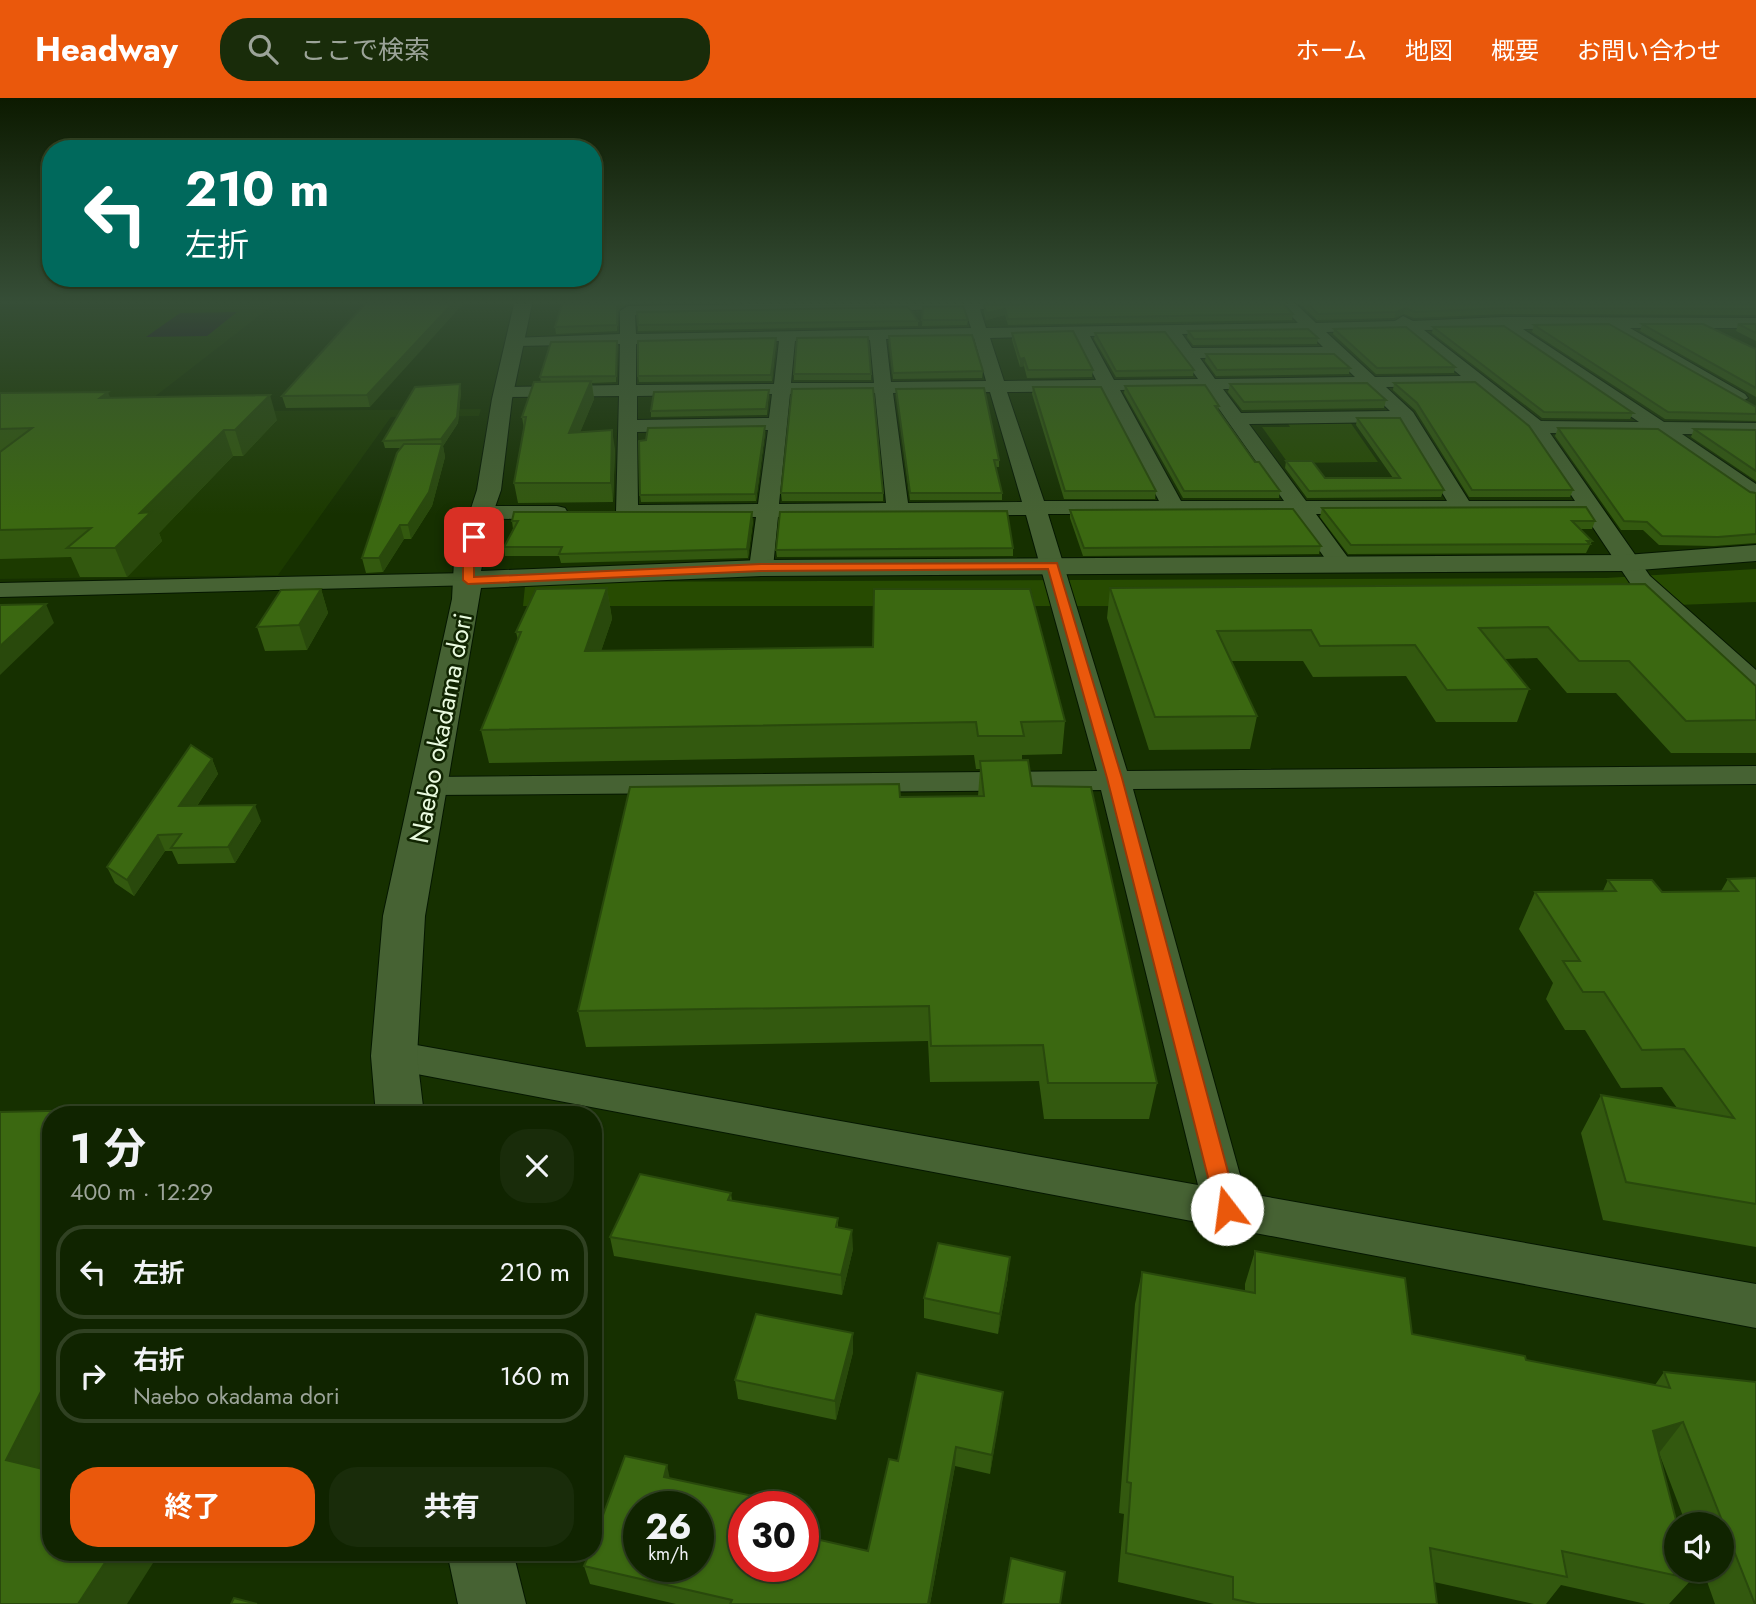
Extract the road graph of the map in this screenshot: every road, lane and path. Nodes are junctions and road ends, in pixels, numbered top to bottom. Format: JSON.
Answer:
{"nodes":[{"id":1,"x":508,"y":374,"type":"edge"},
{"id":2,"x":631,"y":374,"type":"edge"},
{"id":3,"x":780,"y":374,"type":"edge"},
{"id":4,"x":881,"y":374,"type":"edge"},
{"id":5,"x":994,"y":374,"type":"edge"},
{"id":6,"x":1102,"y":374,"type":"edge"},
{"id":7,"x":1204,"y":374,"type":"edge"},
{"id":8,"x":1362,"y":374,"type":"edge"},
{"id":9,"x":1469,"y":374,"type":"edge"},
{"id":10,"x":1580,"y":374,"type":"edge"},
{"id":11,"x":1698,"y":374,"type":"edge"},
{"id":12,"x":1369,"y":381,"type":"junction"},
{"id":13,"x":1477,"y":381,"type":"junction"},
{"id":14,"x":1210,"y":383,"type":"junction"},
{"id":15,"x":1107,"y":384,"type":"junction"},
{"id":16,"x":998,"y":386,"type":"junction"},
{"id":17,"x":782,"y":388,"type":"junction"},
{"id":18,"x":883,"y":388,"type":"junction"},
{"id":19,"x":626,"y":391,"type":"junction"},
{"id":20,"x":503,"y":392,"type":"junction"},
{"id":21,"x":1756,"y":408,"type":"edge"},
{"id":22,"x":1406,"y":416,"type":"junction"},
{"id":23,"x":1235,"y":418,"type":"junction"},
{"id":24,"x":777,"y":424,"type":"junction"},
{"id":25,"x":626,"y":426,"type":"junction"},
{"id":26,"x":1536,"y":427,"type":"junction"},
{"id":27,"x":1660,"y":429,"type":"junction"},
{"id":28,"x":1756,"y":429,"type":"edge"},
{"id":29,"x":1756,"y":493,"type":"edge"},
{"id":30,"x":1461,"y":506,"type":"junction"},
{"id":31,"x":1173,"y":507,"type":"junction"},
{"id":32,"x":1297,"y":507,"type":"junction"},
{"id":33,"x":1035,"y":508,"type":"junction"},
{"id":34,"x":1588,"y":508,"type":"junction"},
{"id":35,"x":898,"y":510,"type":"junction"},
{"id":36,"x":767,"y":511,"type":"junction"},
{"id":37,"x":627,"y":512,"type":"junction"},
{"id":38,"x":480,"y":513,"type":"junction"},
{"id":39,"x":575,"y":513,"type":"edge"},
{"id":40,"x":601,"y":513,"type":"edge"},
{"id":41,"x":1756,"y":553,"type":"edge"},
{"id":42,"x":1340,"y":563,"type":"junction"},
{"id":43,"x":1626,"y":563,"type":"junction"},
{"id":44,"x":1053,"y":566,"type":"junction"},
{"id":45,"x":761,"y":568,"type":"junction"},
{"id":46,"x":468,"y":580,"type":"junction"},
{"id":47,"x":0,"y":590,"type":"edge"},
{"id":48,"x":1756,"y":685,"type":"edge"},
{"id":49,"x":1756,"y":775,"type":"edge"},
{"id":50,"x":1114,"y":778,"type":"junction"},
{"id":51,"x":429,"y":786,"type":"junction"},
{"id":52,"x":394,"y":1056,"type":"junction"},
{"id":53,"x":399,"y":1106,"type":"edge"},
{"id":54,"x":1227,"y":1209,"type":"junction"},
{"id":55,"x":1756,"y":1306,"type":"edge"},
{"id":56,"x":482,"y":1561,"type":"edge"},
{"id":57,"x":492,"y":1604,"type":"edge"}],
"edges":[{"from":1,"to":20,"type":"street","name":"Naebo okadama dori"},
{"from":2,"to":19,"type":"street"},
{"from":3,"to":17,"type":"street"},
{"from":4,"to":18,"type":"street"},
{"from":5,"to":16,"type":"street"},
{"from":6,"to":15,"type":"street"},
{"from":7,"to":14,"type":"street"},
{"from":8,"to":12,"type":"street"},
{"from":9,"to":13,"type":"street"},
{"from":10,"to":27,"type":"street"},
{"from":11,"to":21,"type":"street"},
{"from":12,"to":13,"type":"street"},
{"from":12,"to":14,"type":"street"},
{"from":12,"to":22,"type":"street"},
{"from":13,"to":26,"type":"street"},
{"from":14,"to":15,"type":"street"},
{"from":14,"to":23,"type":"street"},
{"from":15,"to":16,"type":"street"},
{"from":15,"to":31,"type":"street"},
{"from":16,"to":18,"type":"street"},
{"from":16,"to":33,"type":"street"},
{"from":17,"to":18,"type":"street"},
{"from":17,"to":19,"type":"street"},
{"from":17,"to":24,"type":"street"},
{"from":18,"to":35,"type":"street"},
{"from":19,"to":20,"type":"street"},
{"from":19,"to":25,"type":"street"},
{"from":20,"to":38,"type":"street","name":"Naebo okadama dori"},
{"from":22,"to":23,"type":"street"},
{"from":22,"to":30,"type":"street"},
{"from":23,"to":32,"type":"street"},
{"from":24,"to":25,"type":"street"},
{"from":24,"to":36,"type":"street"},
{"from":25,"to":37,"type":"street"},
{"from":26,"to":27,"type":"street"},
{"from":26,"to":34,"type":"street"},
{"from":27,"to":28,"type":"street"},
{"from":27,"to":29,"type":"street"},
{"from":30,"to":32,"type":"street"},
{"from":30,"to":34,"type":"street"},
{"from":31,"to":32,"type":"street"},
{"from":31,"to":33,"type":"street"},
{"from":32,"to":42,"type":"street"},
{"from":33,"to":35,"type":"street"},
{"from":33,"to":44,"type":"street"},
{"from":34,"to":43,"type":"street"},
{"from":35,"to":36,"type":"street"},
{"from":36,"to":37,"type":"street"},
{"from":36,"to":45,"type":"street"},
{"from":37,"to":40,"type":"street"},
{"from":38,"to":39,"type":"street"},
{"from":38,"to":46,"type":"street","name":"Naebo okadama dori"},
{"from":41,"to":43,"type":"street"},
{"from":42,"to":43,"type":"street"},
{"from":42,"to":44,"type":"street"},
{"from":43,"to":48,"type":"street"},
{"from":44,"to":45,"type":"street"},
{"from":44,"to":50,"type":"street"},
{"from":45,"to":46,"type":"street"},
{"from":46,"to":47,"type":"street"},
{"from":46,"to":51,"type":"street","name":"Naebo okadama dori"},
{"from":49,"to":50,"type":"street"},
{"from":50,"to":51,"type":"street"},
{"from":50,"to":54,"type":"street"},
{"from":51,"to":52,"type":"street","name":"Naebo okadama dori"},
{"from":52,"to":53,"type":"street","name":"Naebo okadama dori"},
{"from":52,"to":54,"type":"street"},
{"from":54,"to":55,"type":"street"},
{"from":56,"to":57,"type":"street"}]}
